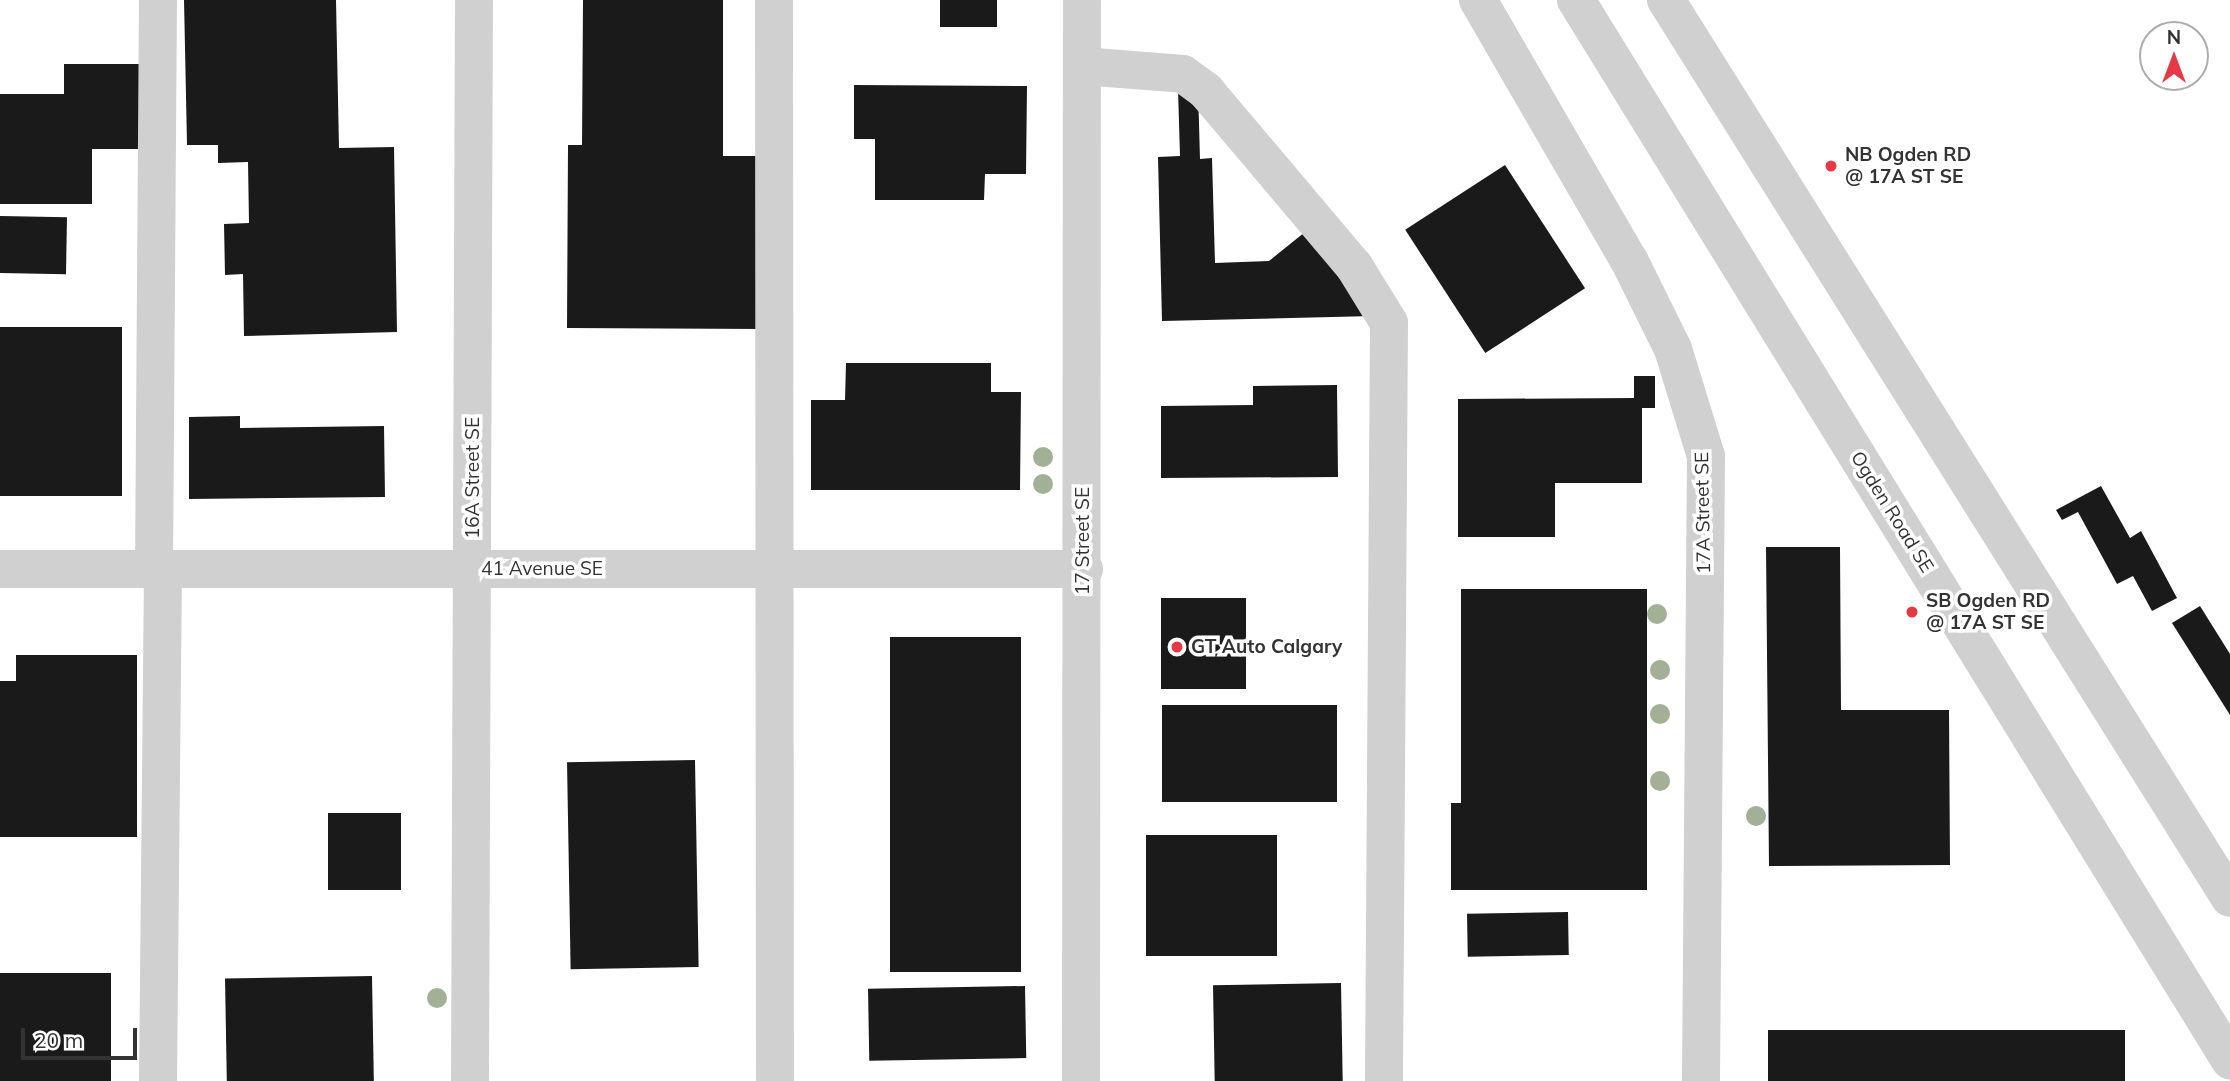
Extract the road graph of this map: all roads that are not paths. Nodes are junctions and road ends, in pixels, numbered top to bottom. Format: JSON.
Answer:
{"nodes":[{"id":1,"x":159,"y":0,"type":"edge"},
{"id":2,"x":474,"y":0,"type":"edge"},
{"id":3,"x":774,"y":0,"type":"edge"},
{"id":4,"x":1082,"y":0,"type":"edge"},
{"id":5,"x":1478,"y":0,"type":"edge"},
{"id":6,"x":1576,"y":0,"type":"edge"},
{"id":7,"x":1666,"y":0,"type":"edge"},
{"id":8,"x":1082,"y":66,"type":"junction"},
{"id":9,"x":0,"y":569,"type":"edge"},
{"id":10,"x":159,"y":569,"type":"junction"},
{"id":11,"x":472,"y":569,"type":"junction"},
{"id":12,"x":774,"y":569,"type":"junction"},
{"id":13,"x":1084,"y":569,"type":"junction"},
{"id":14,"x":2230,"y":898,"type":"edge"},
{"id":15,"x":2230,"y":1060,"type":"edge"},
{"id":16,"x":158,"y":1081,"type":"edge"},
{"id":17,"x":470,"y":1081,"type":"edge"},
{"id":18,"x":775,"y":1081,"type":"edge"},
{"id":19,"x":1082,"y":1081,"type":"edge"},
{"id":20,"x":1384,"y":1081,"type":"edge"},
{"id":21,"x":1702,"y":1081,"type":"edge"}],
"edges":[{"from":1,"to":10,"type":"street"},
{"from":2,"to":11,"type":"street","name":"16A Street SE"},
{"from":3,"to":12,"type":"street"},
{"from":4,"to":8,"type":"street","name":"17 Street SE"},
{"from":5,"to":21,"type":"street","name":"17A Street SE"},
{"from":6,"to":15,"type":"street","name":"Ogden Road SE"},
{"from":7,"to":14,"type":"street"},
{"from":8,"to":13,"type":"street","name":"17 Street SE"},
{"from":8,"to":20,"type":"street"},
{"from":9,"to":10,"type":"street","name":"41 Avenue SE"},
{"from":10,"to":11,"type":"street","name":"41 Avenue SE"},
{"from":10,"to":16,"type":"street"},
{"from":11,"to":12,"type":"street","name":"41 Avenue SE"},
{"from":11,"to":17,"type":"street","name":"16A Street SE"},
{"from":12,"to":13,"type":"street","name":"41 Avenue SE"},
{"from":12,"to":18,"type":"street"},
{"from":13,"to":19,"type":"street","name":"17 Street SE"}]}
